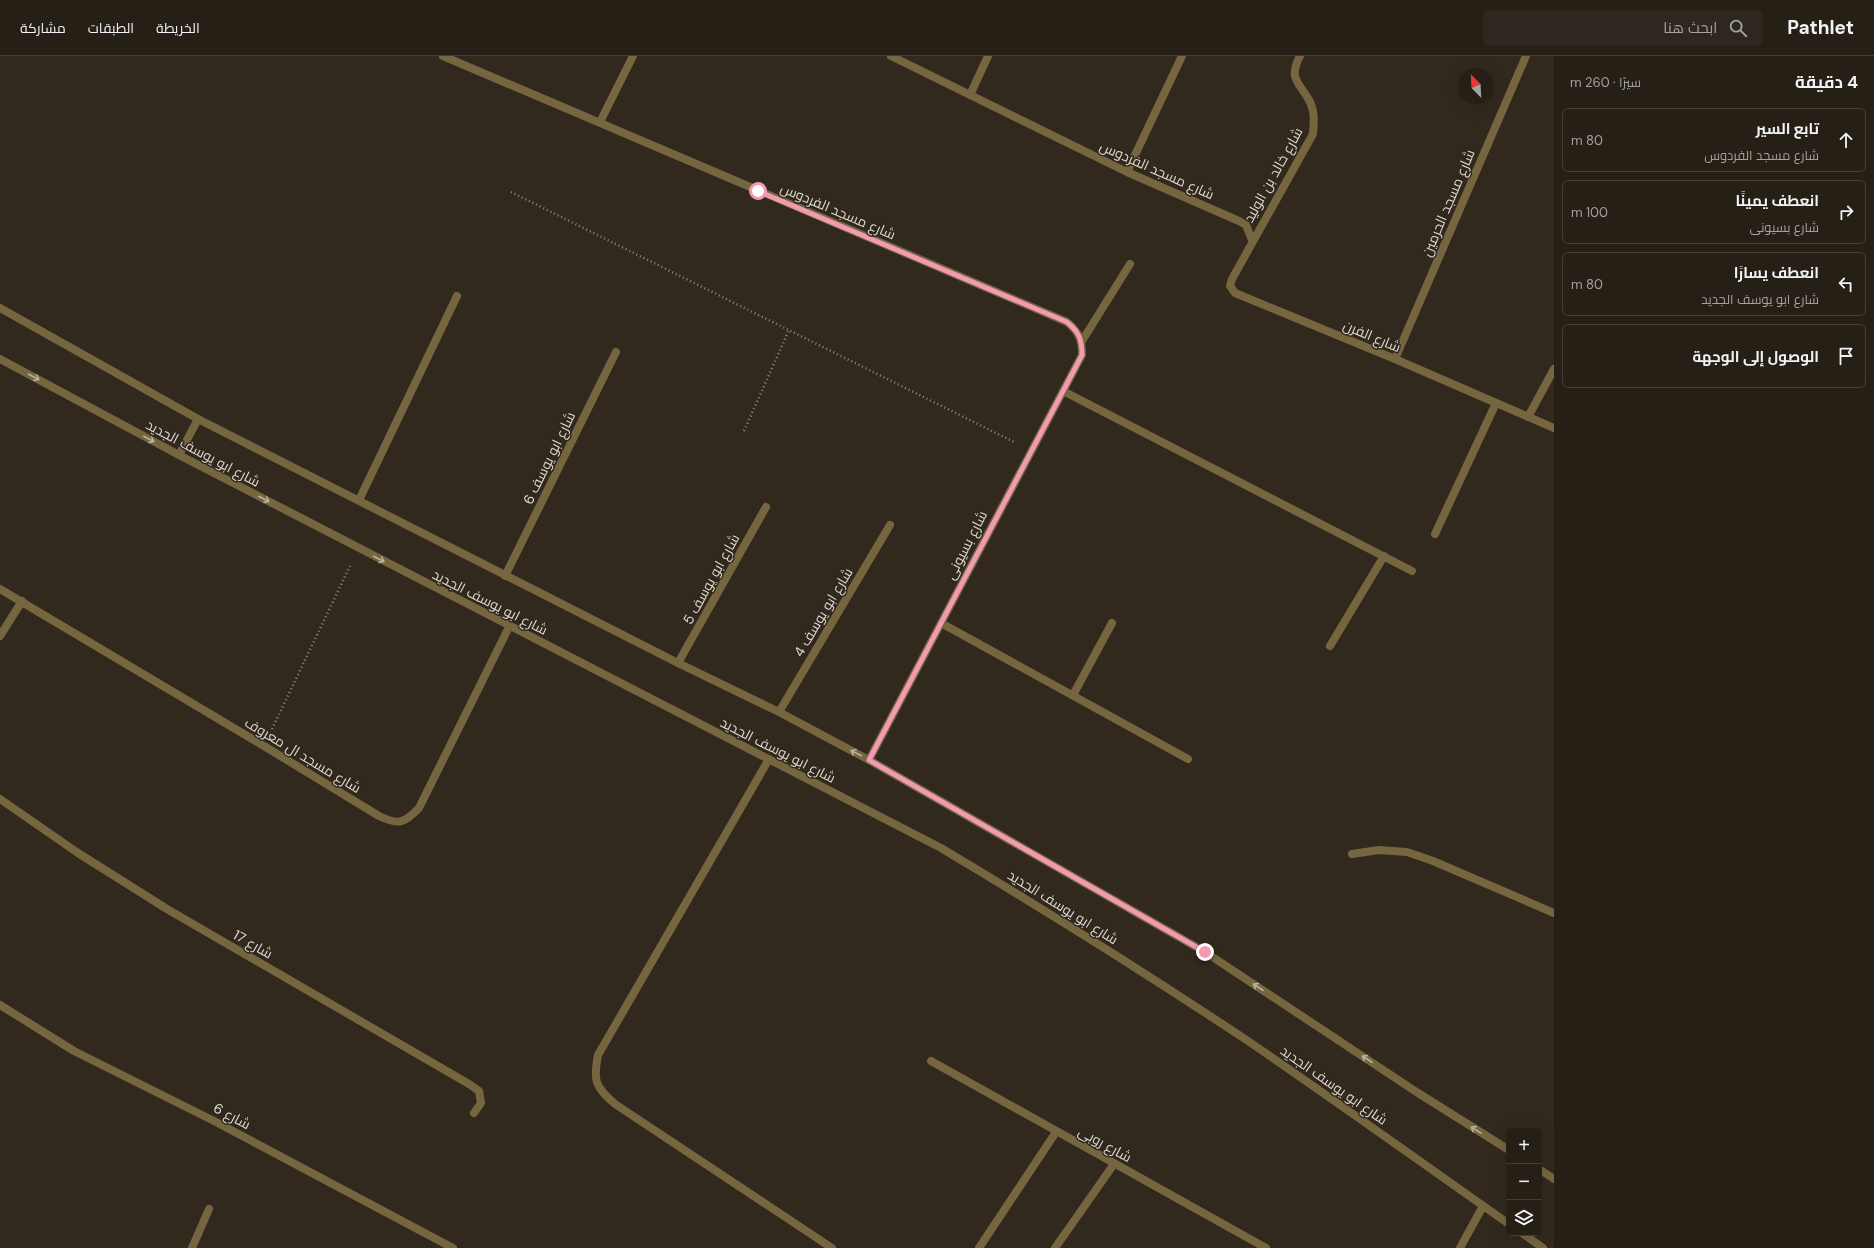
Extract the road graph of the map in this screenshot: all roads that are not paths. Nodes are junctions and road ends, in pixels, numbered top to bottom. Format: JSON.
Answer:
{"nodes":[{"id":1,"x":443,"y":56,"type":"edge"},
{"id":2,"x":633,"y":56,"type":"edge"},
{"id":3,"x":891,"y":56,"type":"edge"},
{"id":4,"x":988,"y":56,"type":"edge"},
{"id":5,"x":1182,"y":56,"type":"edge"},
{"id":6,"x":1300,"y":56,"type":"edge"},
{"id":7,"x":1526,"y":56,"type":"edge"},
{"id":8,"x":970,"y":95,"type":"junction"},
{"id":9,"x":600,"y":122,"type":"junction"},
{"id":10,"x":1127,"y":172,"type":"junction"},
{"id":11,"x":1252,"y":240,"type":"junction"},
{"id":12,"x":1130,"y":264,"type":"dead end"},
{"id":13,"x":457,"y":296,"type":"dead end"},
{"id":14,"x":0,"y":308,"type":"edge"},
{"id":15,"x":1082,"y":341,"type":"junction"},
{"id":16,"x":616,"y":352,"type":"dead end"},
{"id":17,"x":0,"y":359,"type":"edge"},
{"id":18,"x":1395,"y":359,"type":"junction"},
{"id":19,"x":1554,"y":369,"type":"edge"},
{"id":20,"x":1063,"y":391,"type":"junction"},
{"id":21,"x":1496,"y":403,"type":"junction"},
{"id":22,"x":1528,"y":417,"type":"junction"},
{"id":23,"x":198,"y":418,"type":"junction"},
{"id":24,"x":1554,"y":428,"type":"edge"},
{"id":25,"x":179,"y":455,"type":"junction"},
{"id":26,"x":359,"y":500,"type":"junction"},
{"id":27,"x":766,"y":507,"type":"dead end"},
{"id":28,"x":890,"y":525,"type":"dead end"},
{"id":29,"x":1435,"y":534,"type":"dead end"},
{"id":30,"x":1384,"y":556,"type":"junction"},
{"id":31,"x":1412,"y":571,"type":"dead end"},
{"id":32,"x":505,"y":576,"type":"junction"},
{"id":33,"x":0,"y":589,"type":"edge"},
{"id":34,"x":22,"y":601,"type":"junction"},
{"id":35,"x":941,"y":623,"type":"junction"},
{"id":36,"x":1112,"y":623,"type":"dead end"},
{"id":37,"x":509,"y":627,"type":"junction"},
{"id":38,"x":0,"y":636,"type":"edge"},
{"id":39,"x":1330,"y":646,"type":"dead end"},
{"id":40,"x":678,"y":663,"type":"junction"},
{"id":41,"x":1073,"y":695,"type":"junction"},
{"id":42,"x":779,"y":712,"type":"junction"},
{"id":43,"x":769,"y":759,"type":"junction"},
{"id":44,"x":1188,"y":759,"type":"dead end"},
{"id":45,"x":869,"y":760,"type":"junction"},
{"id":46,"x":0,"y":799,"type":"edge"},
{"id":47,"x":1352,"y":854,"type":"dead end"},
{"id":48,"x":1554,"y":913,"type":"edge"},
{"id":49,"x":0,"y":1005,"type":"edge"},
{"id":50,"x":931,"y":1061,"type":"dead end"},
{"id":51,"x":474,"y":1113,"type":"dead end"},
{"id":52,"x":1056,"y":1132,"type":"junction"},
{"id":53,"x":1506,"y":1148,"type":"edge"},
{"id":54,"x":1114,"y":1164,"type":"junction"},
{"id":55,"x":1542,"y":1171,"type":"edge"},
{"id":56,"x":1554,"y":1179,"type":"edge"},
{"id":57,"x":1484,"y":1206,"type":"junction"},
{"id":58,"x":209,"y":1209,"type":"dead end"},
{"id":59,"x":1506,"y":1222,"type":"edge"},
{"id":60,"x":1526,"y":1236,"type":"edge"},
{"id":61,"x":192,"y":1248,"type":"edge"},
{"id":62,"x":453,"y":1248,"type":"edge"},
{"id":63,"x":832,"y":1248,"type":"edge"},
{"id":64,"x":979,"y":1248,"type":"edge"},
{"id":65,"x":1055,"y":1248,"type":"edge"},
{"id":66,"x":1266,"y":1248,"type":"edge"},
{"id":67,"x":1460,"y":1248,"type":"edge"},
{"id":68,"x":1543,"y":1248,"type":"edge"}],
"edges":[{"from":1,"to":9,"type":"street","name":"شارع مسجد الفردوس"},
{"from":2,"to":9,"type":"street"},
{"from":3,"to":8,"type":"street","name":"شارع مسجد الفردوس"},
{"from":4,"to":8,"type":"street"},
{"from":5,"to":10,"type":"street"},
{"from":6,"to":11,"type":"street","name":"شارع خالد بن الوليد"},
{"from":7,"to":18,"type":"street","name":"شارع مسجد الحرمين"},
{"from":8,"to":10,"type":"street","name":"شارع مسجد الفردوس"},
{"from":9,"to":15,"type":"street","name":"شارع مسجد الفردوس"},
{"from":10,"to":11,"type":"street","name":"شارع مسجد الفردوس"},
{"from":11,"to":18,"type":"street","name":"شارع الفرن"},
{"from":12,"to":15,"type":"street"},
{"from":13,"to":26,"type":"street"},
{"from":14,"to":23,"type":"street","name":"شارع ابو يوسف الجديد"},
{"from":15,"to":20,"type":"street","name":"شارع بسيونى"},
{"from":16,"to":32,"type":"street","name":"شارع ابو يوسف 6"},
{"from":17,"to":25,"type":"street","name":"شارع ابو يوسف الجديد","one_way":true},
{"from":18,"to":21,"type":"street","name":"شارع الفرن"},
{"from":19,"to":22,"type":"street"},
{"from":20,"to":30,"type":"street"},
{"from":20,"to":35,"type":"street","name":"شارع بسيونى"},
{"from":21,"to":22,"type":"street","name":"شارع الفرن"},
{"from":21,"to":29,"type":"street"},
{"from":22,"to":24,"type":"street","name":"شارع الفرن"},
{"from":23,"to":25,"type":"street"},
{"from":23,"to":26,"type":"street","name":"شارع ابو يوسف الجديد"},
{"from":25,"to":37,"type":"street","name":"شارع ابو يوسف الجديد","one_way":true},
{"from":26,"to":32,"type":"street","name":"شارع ابو يوسف الجديد"},
{"from":27,"to":40,"type":"street","name":"شارع ابو يوسف 5"},
{"from":28,"to":42,"type":"street","name":"شارع ابو يوسف 4"},
{"from":30,"to":31,"type":"street"},
{"from":30,"to":39,"type":"street"},
{"from":32,"to":40,"type":"street","name":"شارع ابو يوسف الجديد"},
{"from":33,"to":34,"type":"street","name":"شارع مسجد ال معروف"},
{"from":34,"to":37,"type":"street","name":"شارع مسجد ال معروف"},
{"from":34,"to":38,"type":"street"},
{"from":35,"to":41,"type":"street"},
{"from":35,"to":45,"type":"street","name":"شارع بسيونى"},
{"from":36,"to":41,"type":"street"},
{"from":37,"to":43,"type":"street","name":"شارع ابو يوسف الجديد"},
{"from":40,"to":42,"type":"street","name":"شارع ابو يوسف الجديد"},
{"from":41,"to":44,"type":"street"},
{"from":45,"to":42,"type":"street","name":"شارع ابو يوسف الجديد","one_way":true},
{"from":43,"to":57,"type":"street","name":"شارع ابو يوسف الجديد"},
{"from":43,"to":63,"type":"street"},
{"from":53,"to":45,"type":"street","name":"شارع ابو يوسف الجديد","one_way":true},
{"from":46,"to":51,"type":"street","name":"شارع 17"},
{"from":47,"to":48,"type":"street"},
{"from":49,"to":62,"type":"street","name":"شارع 6"},
{"from":50,"to":52,"type":"street","name":"شارع روبى"},
{"from":52,"to":54,"type":"street","name":"شارع روبى"},
{"from":52,"to":64,"type":"street"},
{"from":54,"to":65,"type":"street"},
{"from":54,"to":66,"type":"street","name":"شارع روبى"},
{"from":55,"to":56,"type":"street"},
{"from":57,"to":59,"type":"street","name":"شارع ابو يوسف الجديد"},
{"from":57,"to":67,"type":"street"},
{"from":58,"to":61,"type":"street"},
{"from":60,"to":68,"type":"street"}]}
